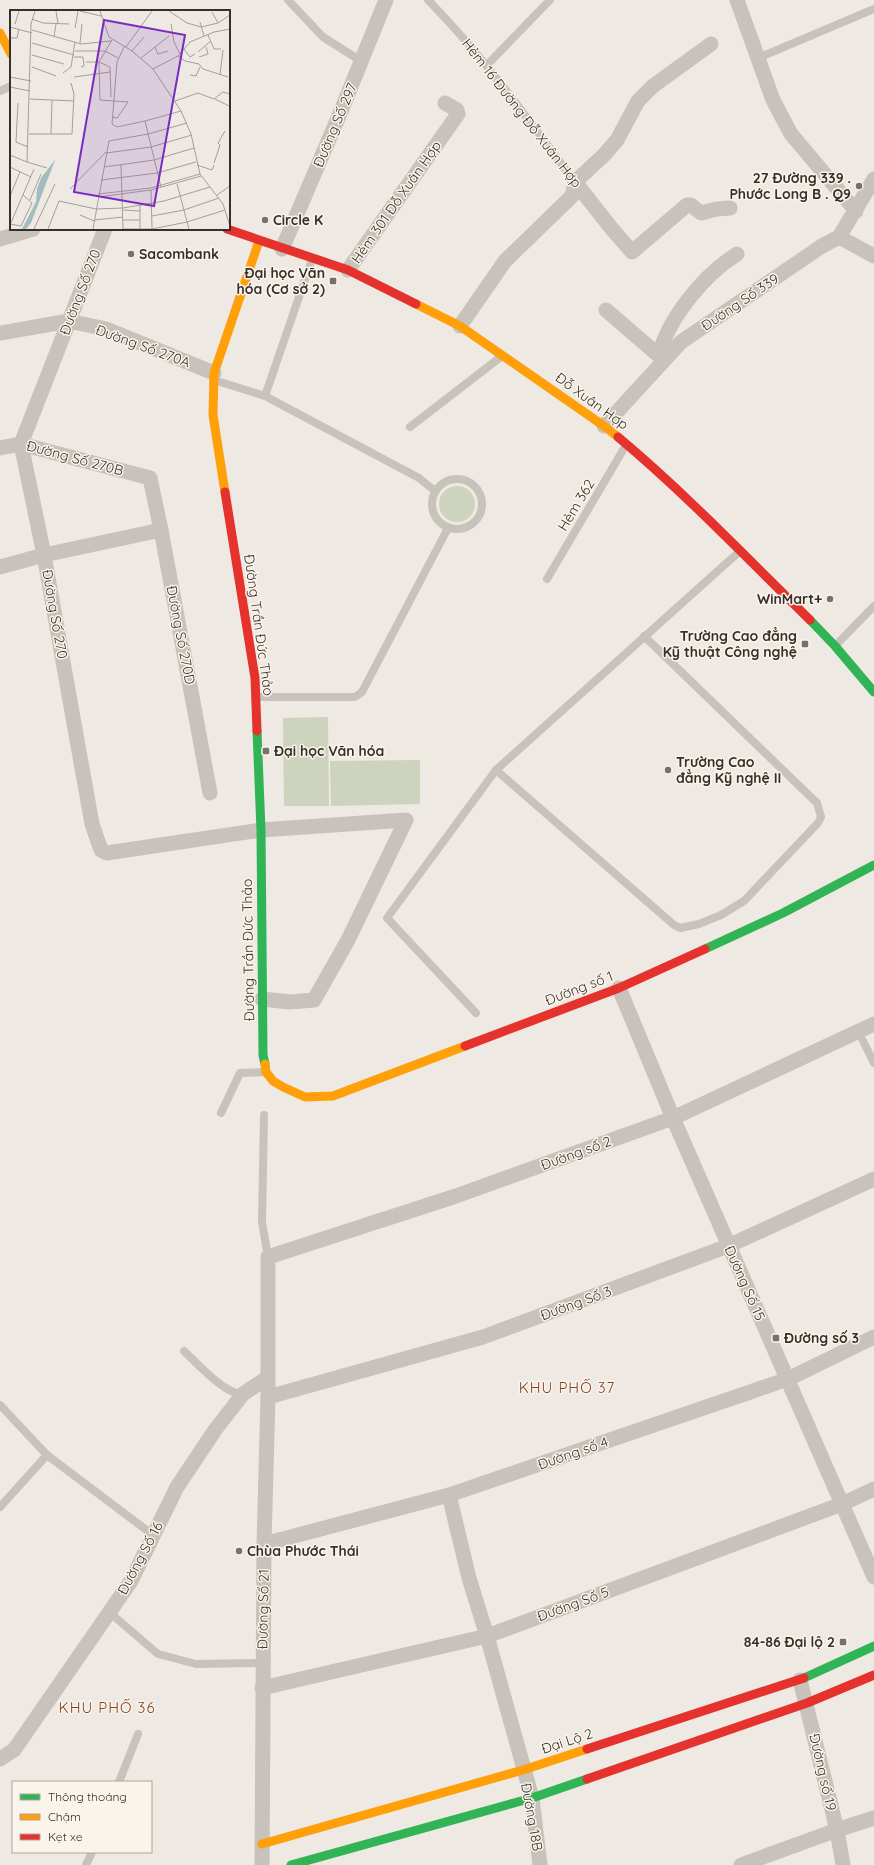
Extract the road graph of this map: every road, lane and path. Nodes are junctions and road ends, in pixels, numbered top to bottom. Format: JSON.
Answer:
{"nodes":[{"id":1,"x":288,"y":0,"type":"edge"},
{"id":2,"x":386,"y":0,"type":"edge"},
{"id":3,"x":428,"y":0,"type":"edge"},
{"id":4,"x":550,"y":0,"type":"edge"},
{"id":5,"x":738,"y":0,"type":"edge"},
{"id":6,"x":874,"y":9,"type":"edge"},
{"id":7,"x":0,"y":33,"type":"edge"},
{"id":8,"x":711,"y":44,"type":"dead end"},
{"id":9,"x":10,"y":52,"type":"edge"},
{"id":10,"x":758,"y":58,"type":"junction"},
{"id":11,"x":361,"y":62,"type":"junction"},
{"id":12,"x":487,"y":65,"type":"junction"},
{"id":13,"x":10,"y":86,"type":"edge"},
{"id":14,"x":0,"y":91,"type":"edge"},
{"id":15,"x":445,"y":103,"type":"dead end"},
{"id":16,"x":874,"y":179,"type":"edge"},
{"id":17,"x":575,"y":182,"type":"junction"},
{"id":18,"x":730,"y":208,"type":"dead end"},
{"id":19,"x":856,"y":211,"type":"junction"},
{"id":20,"x":30,"y":230,"type":"edge"},
{"id":21,"x":105,"y":230,"type":"edge"},
{"id":22,"x":230,"y":230,"type":"edge"},
{"id":23,"x":839,"y":237,"type":"junction"},
{"id":24,"x":0,"y":239,"type":"edge"},
{"id":25,"x":259,"y":240,"type":"junction"},
{"id":26,"x":282,"y":249,"type":"junction"},
{"id":27,"x":737,"y":254,"type":"dead end"},
{"id":28,"x":874,"y":256,"type":"edge"},
{"id":29,"x":312,"y":259,"type":"junction"},
{"id":30,"x":348,"y":270,"type":"junction"},
{"id":31,"x":606,"y":310,"type":"dead end"},
{"id":32,"x":69,"y":321,"type":"junction"},
{"id":33,"x":460,"y":326,"type":"junction"},
{"id":34,"x":0,"y":332,"type":"edge"},
{"id":35,"x":503,"y":355,"type":"junction"},
{"id":36,"x":661,"y":358,"type":"junction"},
{"id":37,"x":214,"y":376,"type":"junction"},
{"id":38,"x":265,"y":396,"type":"junction"},
{"id":39,"x":604,"y":426,"type":"junction"},
{"id":40,"x":410,"y":428,"type":"dead end"},
{"id":41,"x":21,"y":444,"type":"junction"},
{"id":42,"x":627,"y":444,"type":"junction"},
{"id":43,"x":0,"y":448,"type":"edge"},
{"id":44,"x":150,"y":478,"type":"joint"},
{"id":45,"x":435,"y":491,"type":"junction"},
{"id":46,"x":448,"y":528,"type":"junction"},
{"id":47,"x":161,"y":530,"type":"junction"},
{"id":48,"x":740,"y":551,"type":"junction"},
{"id":49,"x":44,"y":554,"type":"junction"},
{"id":50,"x":0,"y":568,"type":"edge"},
{"id":51,"x":547,"y":578,"type":"dead end"},
{"id":52,"x":874,"y":606,"type":"edge"},
{"id":53,"x":644,"y":636,"type":"junction"},
{"id":54,"x":835,"y":646,"type":"junction"},
{"id":55,"x":874,"y":692,"type":"edge"},
{"id":56,"x":255,"y":697,"type":"junction"},
{"id":57,"x":496,"y":770,"type":"junction"},
{"id":58,"x":210,"y":793,"type":"dead end"},
{"id":59,"x":261,"y":830,"type":"junction"},
{"id":60,"x":874,"y":865,"type":"edge"},
{"id":61,"x":620,"y":988,"type":"junction"},
{"id":62,"x":262,"y":999,"type":"junction"},
{"id":63,"x":476,"y":1013,"type":"dead end"},
{"id":64,"x":874,"y":1024,"type":"edge"},
{"id":65,"x":859,"y":1032,"type":"junction"},
{"id":66,"x":874,"y":1063,"type":"edge"},
{"id":67,"x":266,"y":1072,"type":"junction"},
{"id":68,"x":221,"y":1113,"type":"dead end"},
{"id":69,"x":264,"y":1115,"type":"dead end"},
{"id":70,"x":673,"y":1118,"type":"junction"},
{"id":71,"x":874,"y":1179,"type":"edge"},
{"id":72,"x":728,"y":1246,"type":"junction"},
{"id":73,"x":268,"y":1258,"type":"junction"},
{"id":74,"x":874,"y":1337,"type":"edge"},
{"id":75,"x":184,"y":1351,"type":"dead end"},
{"id":76,"x":267,"y":1378,"type":"junction"},
{"id":77,"x":788,"y":1379,"type":"junction"},
{"id":78,"x":244,"y":1394,"type":"junction"},
{"id":79,"x":268,"y":1397,"type":"junction"},
{"id":80,"x":0,"y":1405,"type":"edge"},
{"id":81,"x":47,"y":1455,"type":"junction"},
{"id":82,"x":874,"y":1488,"type":"edge"},
{"id":83,"x":449,"y":1495,"type":"junction"},
{"id":84,"x":842,"y":1504,"type":"junction"},
{"id":85,"x":0,"y":1507,"type":"edge"},
{"id":86,"x":153,"y":1535,"type":"junction"},
{"id":87,"x":264,"y":1544,"type":"junction"},
{"id":88,"x":874,"y":1577,"type":"edge"},
{"id":89,"x":109,"y":1612,"type":"junction"},
{"id":90,"x":487,"y":1636,"type":"junction"},
{"id":91,"x":874,"y":1646,"type":"edge"},
{"id":92,"x":263,"y":1663,"type":"junction"},
{"id":93,"x":874,"y":1675,"type":"edge"},
{"id":94,"x":800,"y":1680,"type":"junction"},
{"id":95,"x":262,"y":1688,"type":"junction"},
{"id":96,"x":807,"y":1703,"type":"junction"},
{"id":97,"x":138,"y":1734,"type":"dead end"},
{"id":98,"x":0,"y":1759,"type":"edge"},
{"id":99,"x":523,"y":1770,"type":"junction"},
{"id":100,"x":119,"y":1781,"type":"edge"},
{"id":101,"x":532,"y":1798,"type":"junction"},
{"id":102,"x":874,"y":1818,"type":"edge"},
{"id":103,"x":837,"y":1830,"type":"junction"},
{"id":104,"x":262,"y":1844,"type":"junction"},
{"id":105,"x":92,"y":1853,"type":"edge"},
{"id":106,"x":86,"y":1865,"type":"edge"},
{"id":107,"x":262,"y":1865,"type":"edge"},
{"id":108,"x":291,"y":1865,"type":"edge"},
{"id":109,"x":540,"y":1865,"type":"edge"},
{"id":110,"x":741,"y":1865,"type":"edge"},
{"id":111,"x":843,"y":1865,"type":"edge"}],
"edges":[{"from":1,"to":11,"type":"lane"},
{"from":2,"to":11,"type":"street","name":"Đường Số 297"},
{"from":3,"to":12,"type":"lane","name":"Hẻm 16 Đường Đỗ Xuân Hợp"},
{"from":4,"to":12,"type":"lane"},
{"from":5,"to":10,"type":"street"},
{"from":6,"to":10,"type":"lane"},
{"from":7,"to":9,"type":"street"},
{"from":8,"to":17,"type":"street"},
{"from":10,"to":19,"type":"street"},
{"from":11,"to":26,"type":"street","name":"Đường Số 297"},
{"from":12,"to":17,"type":"lane","name":"Hẻm 16 Đường Đỗ Xuân Hợp"},
{"from":13,"to":14,"type":"lane"},
{"from":15,"to":30,"type":"street","name":"Hẻm 301 Đỗ Xuân Hợp"},
{"from":16,"to":19,"type":"street","name":"Đường Số 339"},
{"from":17,"to":18,"type":"street","name":"Hẻm 16 Đường Đỗ Xuân Hợp"},
{"from":17,"to":33,"type":"street"},
{"from":19,"to":23,"type":"street","name":"Đường Số 339"},
{"from":20,"to":24,"type":"street"},
{"from":21,"to":32,"type":"street","name":"Đường Số 270"},
{"from":22,"to":25,"type":"street","name":"Đỗ Xuân Hợp"},
{"from":23,"to":28,"type":"street"},
{"from":23,"to":36,"type":"street","name":"Đường Số 339"},
{"from":25,"to":26,"type":"street","name":"Đỗ Xuân Hợp"},
{"from":25,"to":37,"type":"street","name":"Đường Trần Đức Thảo"},
{"from":26,"to":29,"type":"street","name":"Đỗ Xuân Hợp"},
{"from":27,"to":36,"type":"street"},
{"from":29,"to":30,"type":"street","name":"Đỗ Xuân Hợp"},
{"from":29,"to":38,"type":"lane"},
{"from":30,"to":33,"type":"street","name":"Đỗ Xuân Hợp"},
{"from":31,"to":36,"type":"street"},
{"from":32,"to":34,"type":"street","name":"Đường Số 270A"},
{"from":32,"to":37,"type":"street","name":"Đường Số 270A"},
{"from":32,"to":41,"type":"street","name":"Đường Số 270"},
{"from":33,"to":35,"type":"street","name":"Đỗ Xuân Hợp"},
{"from":35,"to":39,"type":"street","name":"Đỗ Xuân Hợp"},
{"from":35,"to":40,"type":"lane"},
{"from":36,"to":39,"type":"street","name":"Đường Số 339"},
{"from":37,"to":38,"type":"lane"},
{"from":37,"to":56,"type":"street","name":"Đường Trần Đức Thảo"},
{"from":38,"to":45,"type":"lane"},
{"from":39,"to":42,"type":"street","name":"Đỗ Xuân Hợp"},
{"from":41,"to":43,"type":"street","name":"Đường Số 270B"},
{"from":41,"to":44,"type":"street","name":"Đường Số 270B"},
{"from":41,"to":49,"type":"street","name":"Đường Số 270"},
{"from":42,"to":48,"type":"street","name":"Đỗ Xuân Hợp"},
{"from":42,"to":51,"type":"lane","name":"Hẻm 362"},
{"from":44,"to":47,"type":"street","name":"Đường Số 270D"},
{"from":45,"to":46,"type":"lane"},
{"from":45,"to":46,"type":"lane"},
{"from":46,"to":56,"type":"lane"},
{"from":47,"to":49,"type":"street"},
{"from":47,"to":58,"type":"street","name":"Đường Số 270D"},
{"from":48,"to":53,"type":"lane"},
{"from":48,"to":54,"type":"street","name":"Đỗ Xuân Hợp"},
{"from":49,"to":50,"type":"street"},
{"from":49,"to":59,"type":"street","name":"Đường Số 270"},
{"from":52,"to":54,"type":"lane"},
{"from":53,"to":57,"type":"lane"},
{"from":53,"to":57,"type":"lane"},
{"from":54,"to":55,"type":"street","name":"Đỗ Xuân Hợp"},
{"from":56,"to":59,"type":"street","name":"Đường Trần Đức Thảo"},
{"from":57,"to":63,"type":"lane"},
{"from":59,"to":62,"type":"street","name":"Đường Trần Đức Thảo"},
{"from":59,"to":62,"type":"street","name":"Đường Số 270"},
{"from":60,"to":61,"type":"street","name":"Đường số 1"},
{"from":61,"to":67,"type":"street","name":"Đường số 1"},
{"from":61,"to":70,"type":"street","name":"Đường Số 15"},
{"from":62,"to":67,"type":"street","name":"Đường Trần Đức Thảo"},
{"from":64,"to":65,"type":"street","name":"Đường số 2"},
{"from":65,"to":66,"type":"lane"},
{"from":65,"to":70,"type":"street","name":"Đường số 2"},
{"from":67,"to":68,"type":"lane"},
{"from":69,"to":73,"type":"lane"},
{"from":70,"to":72,"type":"street","name":"Đường Số 15"},
{"from":70,"to":73,"type":"street","name":"Đường số 2"},
{"from":71,"to":72,"type":"street","name":"Đường Số 3"},
{"from":72,"to":77,"type":"street","name":"Đường Số 15"},
{"from":72,"to":79,"type":"street","name":"Đường Số 3"},
{"from":73,"to":76,"type":"street","name":"Đường Số 21"},
{"from":74,"to":77,"type":"street","name":"Đường số 4"},
{"from":75,"to":78,"type":"lane"},
{"from":76,"to":78,"type":"street","name":"Đường Số 16"},
{"from":76,"to":79,"type":"street","name":"Đường Số 21"},
{"from":77,"to":83,"type":"street","name":"Đường số 4"},
{"from":77,"to":84,"type":"street","name":"Đường Số 15"},
{"from":78,"to":86,"type":"street","name":"Đường Số 16"},
{"from":79,"to":87,"type":"street","name":"Đường Số 21"},
{"from":80,"to":81,"type":"lane"},
{"from":81,"to":85,"type":"lane"},
{"from":81,"to":86,"type":"lane"},
{"from":82,"to":84,"type":"street","name":"Đường Số 5"},
{"from":83,"to":87,"type":"street","name":"Đường số 4"},
{"from":83,"to":90,"type":"street","name":"Đường 18B"},
{"from":84,"to":88,"type":"street","name":"Đường Số 15"},
{"from":84,"to":90,"type":"street","name":"Đường Số 5"},
{"from":86,"to":89,"type":"street","name":"Đường Số 16"},
{"from":87,"to":92,"type":"street","name":"Đường Số 21"},
{"from":89,"to":92,"type":"lane"},
{"from":89,"to":98,"type":"street","name":"Đường Số 16"},
{"from":90,"to":95,"type":"street","name":"Đường Số 5"},
{"from":90,"to":99,"type":"street","name":"Đường 18B"},
{"from":91,"to":94,"type":"street","name":"Đại Lộ 2"},
{"from":92,"to":95,"type":"street","name":"Đường Số 21"},
{"from":93,"to":96,"type":"street"},
{"from":94,"to":96,"type":"street","name":"Đường số 19"},
{"from":94,"to":99,"type":"street","name":"Đại Lộ 2"},
{"from":95,"to":104,"type":"street","name":"Đường Số 21"},
{"from":96,"to":101,"type":"street"},
{"from":96,"to":103,"type":"street","name":"Đường số 19"},
{"from":97,"to":100,"type":"lane"},
{"from":99,"to":101,"type":"street","name":"Đường 18B"},
{"from":99,"to":104,"type":"street","name":"Đại Lộ 2"},
{"from":101,"to":108,"type":"street"},
{"from":101,"to":109,"type":"street","name":"Đường 18B"},
{"from":102,"to":103,"type":"street"},
{"from":103,"to":110,"type":"street"},
{"from":103,"to":111,"type":"street","name":"Đường số 19"},
{"from":104,"to":107,"type":"street","name":"Đường Số 21"},
{"from":105,"to":106,"type":"lane"}]}
